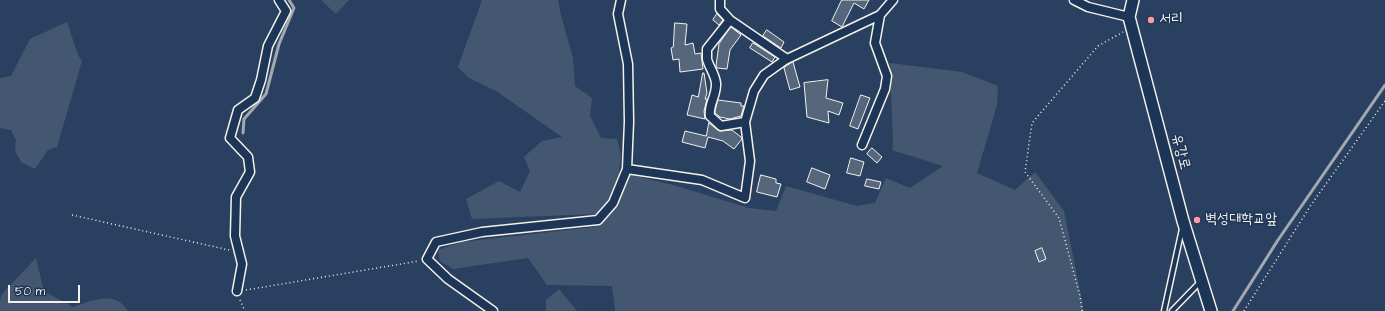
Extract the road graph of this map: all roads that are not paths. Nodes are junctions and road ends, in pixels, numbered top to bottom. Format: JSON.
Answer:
{"nodes":[{"id":1,"x":279,"y":0,"type":"edge"},
{"id":2,"x":621,"y":0,"type":"edge"},
{"id":3,"x":720,"y":0,"type":"edge"},
{"id":4,"x":893,"y":0,"type":"edge"},
{"id":5,"x":1074,"y":0,"type":"edge"},
{"id":6,"x":1133,"y":0,"type":"edge"},
{"id":7,"x":880,"y":15,"type":"junction"},
{"id":8,"x":730,"y":20,"type":"junction"},
{"id":9,"x":1130,"y":22,"type":"junction"},
{"id":10,"x":787,"y":59,"type":"junction"},
{"id":11,"x":745,"y":122,"type":"junction"},
{"id":12,"x":862,"y":145,"type":"dead end"},
{"id":13,"x":627,"y":168,"type":"junction"},
{"id":14,"x":1183,"y":221,"type":"junction"},
{"id":15,"x":1202,"y":280,"type":"junction"},
{"id":16,"x":237,"y":291,"type":"road end"},
{"id":17,"x":492,"y":311,"type":"edge"},
{"id":18,"x":1164,"y":311,"type":"edge"},
{"id":19,"x":1172,"y":311,"type":"edge"},
{"id":20,"x":1211,"y":311,"type":"edge"}],
"edges":[{"from":1,"to":16,"type":"street"},
{"from":2,"to":13,"type":"street"},
{"from":3,"to":8,"type":"street"},
{"from":4,"to":7,"type":"street"},
{"from":5,"to":9,"type":"street"},
{"from":6,"to":9,"type":"main road","name":"유강로"},
{"from":7,"to":10,"type":"street"},
{"from":7,"to":12,"type":"street"},
{"from":8,"to":10,"type":"street"},
{"from":8,"to":11,"type":"street"},
{"from":9,"to":14,"type":"main road","name":"유강로"},
{"from":10,"to":11,"type":"street"},
{"from":11,"to":13,"type":"street"},
{"from":13,"to":17,"type":"street"},
{"from":14,"to":15,"type":"main road","name":"유강로"},
{"from":14,"to":18,"type":"lane"},
{"from":15,"to":19,"type":"lane"},
{"from":15,"to":20,"type":"main road","name":"유강로"}]}
